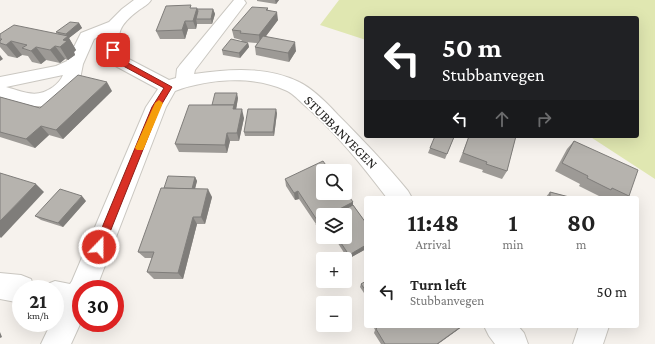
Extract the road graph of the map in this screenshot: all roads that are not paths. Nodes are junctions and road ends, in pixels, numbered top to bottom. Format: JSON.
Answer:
{"nodes":[{"id":1,"x":144,"y":0,"type":"edge"},
{"id":2,"x":239,"y":3,"type":"dead end"},
{"id":3,"x":114,"y":25,"type":"junction"},
{"id":4,"x":74,"y":64,"type":"junction"},
{"id":5,"x":0,"y":83,"type":"edge"},
{"id":6,"x":177,"y":84,"type":"junction"},
{"id":7,"x":0,"y":92,"type":"edge"},
{"id":8,"x":398,"y":196,"type":"edge"},
{"id":9,"x":80,"y":280,"type":"edge"},
{"id":10,"x":0,"y":286,"type":"edge"},
{"id":11,"x":12,"y":288,"type":"edge"},
{"id":12,"x":72,"y":299,"type":"edge"},
{"id":13,"x":501,"y":328,"type":"edge"},
{"id":14,"x":593,"y":328,"type":"edge"},
{"id":15,"x":56,"y":344,"type":"edge"},
{"id":16,"x":513,"y":344,"type":"edge"},
{"id":17,"x":588,"y":344,"type":"edge"}],
"edges":[{"from":1,"to":3,"type":"street"},
{"from":2,"to":6,"type":"street"},
{"from":3,"to":4,"type":"street"},
{"from":3,"to":6,"type":"street"},
{"from":4,"to":5,"type":"street"},
{"from":4,"to":7,"type":"street"},
{"from":6,"to":8,"type":"street","name":"STUBBANVEGEN"},
{"from":6,"to":9,"type":"street"},
{"from":10,"to":11,"type":"street"},
{"from":12,"to":15,"type":"street"},
{"from":13,"to":16,"type":"street"},
{"from":14,"to":17,"type":"street"}]}
